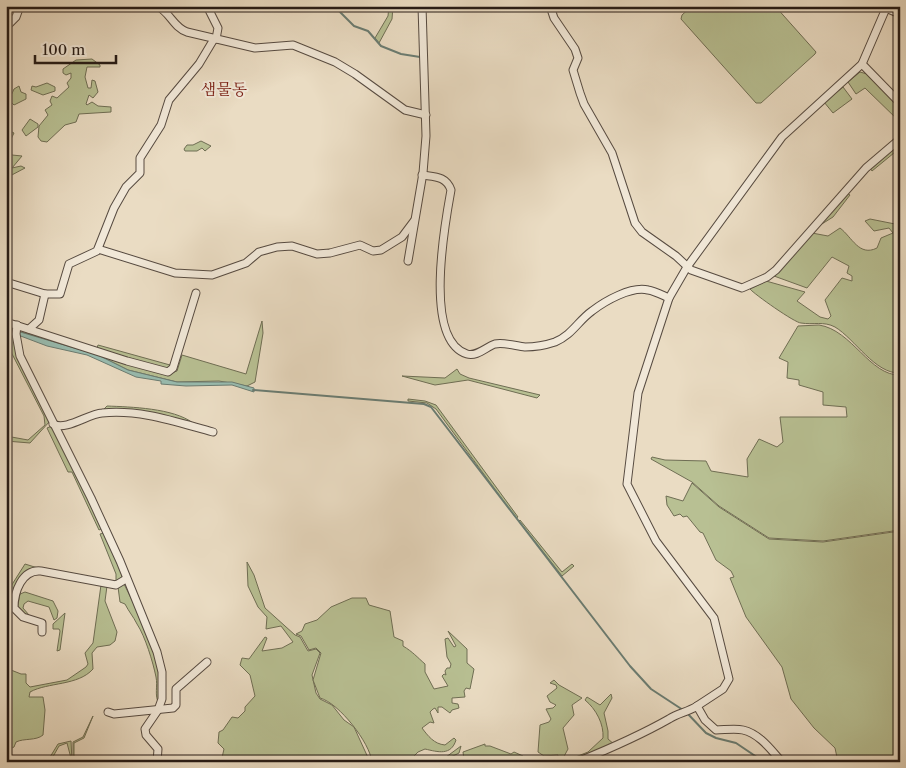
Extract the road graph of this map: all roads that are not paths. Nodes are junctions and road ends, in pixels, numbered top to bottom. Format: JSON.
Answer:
{"nodes":[{"id":1,"x":20,"y":6,"type":"edge"},
{"id":2,"x":157,"y":6,"type":"edge"},
{"id":3,"x":207,"y":6,"type":"edge"},
{"id":4,"x":422,"y":6,"type":"edge"},
{"id":5,"x":550,"y":6,"type":"edge"},
{"id":6,"x":886,"y":7,"type":"edge"},
{"id":7,"x":900,"y":14,"type":"edge"},
{"id":8,"x":6,"y":27,"type":"edge"},
{"id":9,"x":215,"y":39,"type":"junction"},
{"id":10,"x":862,"y":64,"type":"junction"},
{"id":11,"x":900,"y":103,"type":"edge"},
{"id":12,"x":426,"y":115,"type":"junction"},
{"id":13,"x":900,"y":138,"type":"edge"},
{"id":14,"x":422,"y":175,"type":"junction"},
{"id":15,"x":414,"y":221,"type":"junction"},
{"id":16,"x":98,"y":249,"type":"junction"},
{"id":17,"x":408,"y":261,"type":"dead end"},
{"id":18,"x":688,"y":266,"type":"junction"},
{"id":19,"x":6,"y":282,"type":"edge"},
{"id":20,"x":196,"y":293,"type":"dead end"},
{"id":21,"x":45,"y":294,"type":"junction"},
{"id":22,"x":669,"y":298,"type":"junction"},
{"id":23,"x":6,"y":322,"type":"edge"},
{"id":24,"x":29,"y":329,"type":"junction"},
{"id":25,"x":16,"y":330,"type":"junction"},
{"id":26,"x":53,"y":424,"type":"junction"},
{"id":27,"x":213,"y":432,"type":"dead end"},
{"id":28,"x":126,"y":578,"type":"junction"},
{"id":29,"x":42,"y":632,"type":"dead end"},
{"id":30,"x":206,"y":662,"type":"dead end"},
{"id":31,"x":697,"y":706,"type":"junction"},
{"id":32,"x":158,"y":710,"type":"junction"},
{"id":33,"x":108,"y":712,"type":"dead end"},
{"id":34,"x":157,"y":762,"type":"edge"},
{"id":35,"x":577,"y":762,"type":"edge"},
{"id":36,"x":782,"y":762,"type":"edge"}],
"edges":[{"from":1,"to":8,"type":"street"},
{"from":2,"to":9,"type":"street"},
{"from":3,"to":9,"type":"street"},
{"from":4,"to":12,"type":"street"},
{"from":5,"to":18,"type":"street"},
{"from":6,"to":7,"type":"street"},
{"from":6,"to":10,"type":"street"},
{"from":9,"to":12,"type":"street"},
{"from":9,"to":16,"type":"street"},
{"from":10,"to":11,"type":"street"},
{"from":10,"to":18,"type":"street"},
{"from":12,"to":14,"type":"street"},
{"from":13,"to":18,"type":"street"},
{"from":14,"to":15,"type":"street"},
{"from":14,"to":22,"type":"street"},
{"from":15,"to":16,"type":"street"},
{"from":15,"to":17,"type":"street"},
{"from":16,"to":21,"type":"street"},
{"from":18,"to":22,"type":"street"},
{"from":19,"to":21,"type":"street"},
{"from":20,"to":24,"type":"street"},
{"from":21,"to":24,"type":"street"},
{"from":22,"to":31,"type":"street"},
{"from":23,"to":25,"type":"street"},
{"from":24,"to":25,"type":"street"},
{"from":25,"to":26,"type":"street"},
{"from":26,"to":27,"type":"street"},
{"from":26,"to":28,"type":"street"},
{"from":28,"to":29,"type":"street"},
{"from":28,"to":32,"type":"street"},
{"from":30,"to":32,"type":"street"},
{"from":31,"to":35,"type":"street"},
{"from":31,"to":36,"type":"street"},
{"from":32,"to":33,"type":"street"},
{"from":32,"to":34,"type":"street"}]}
